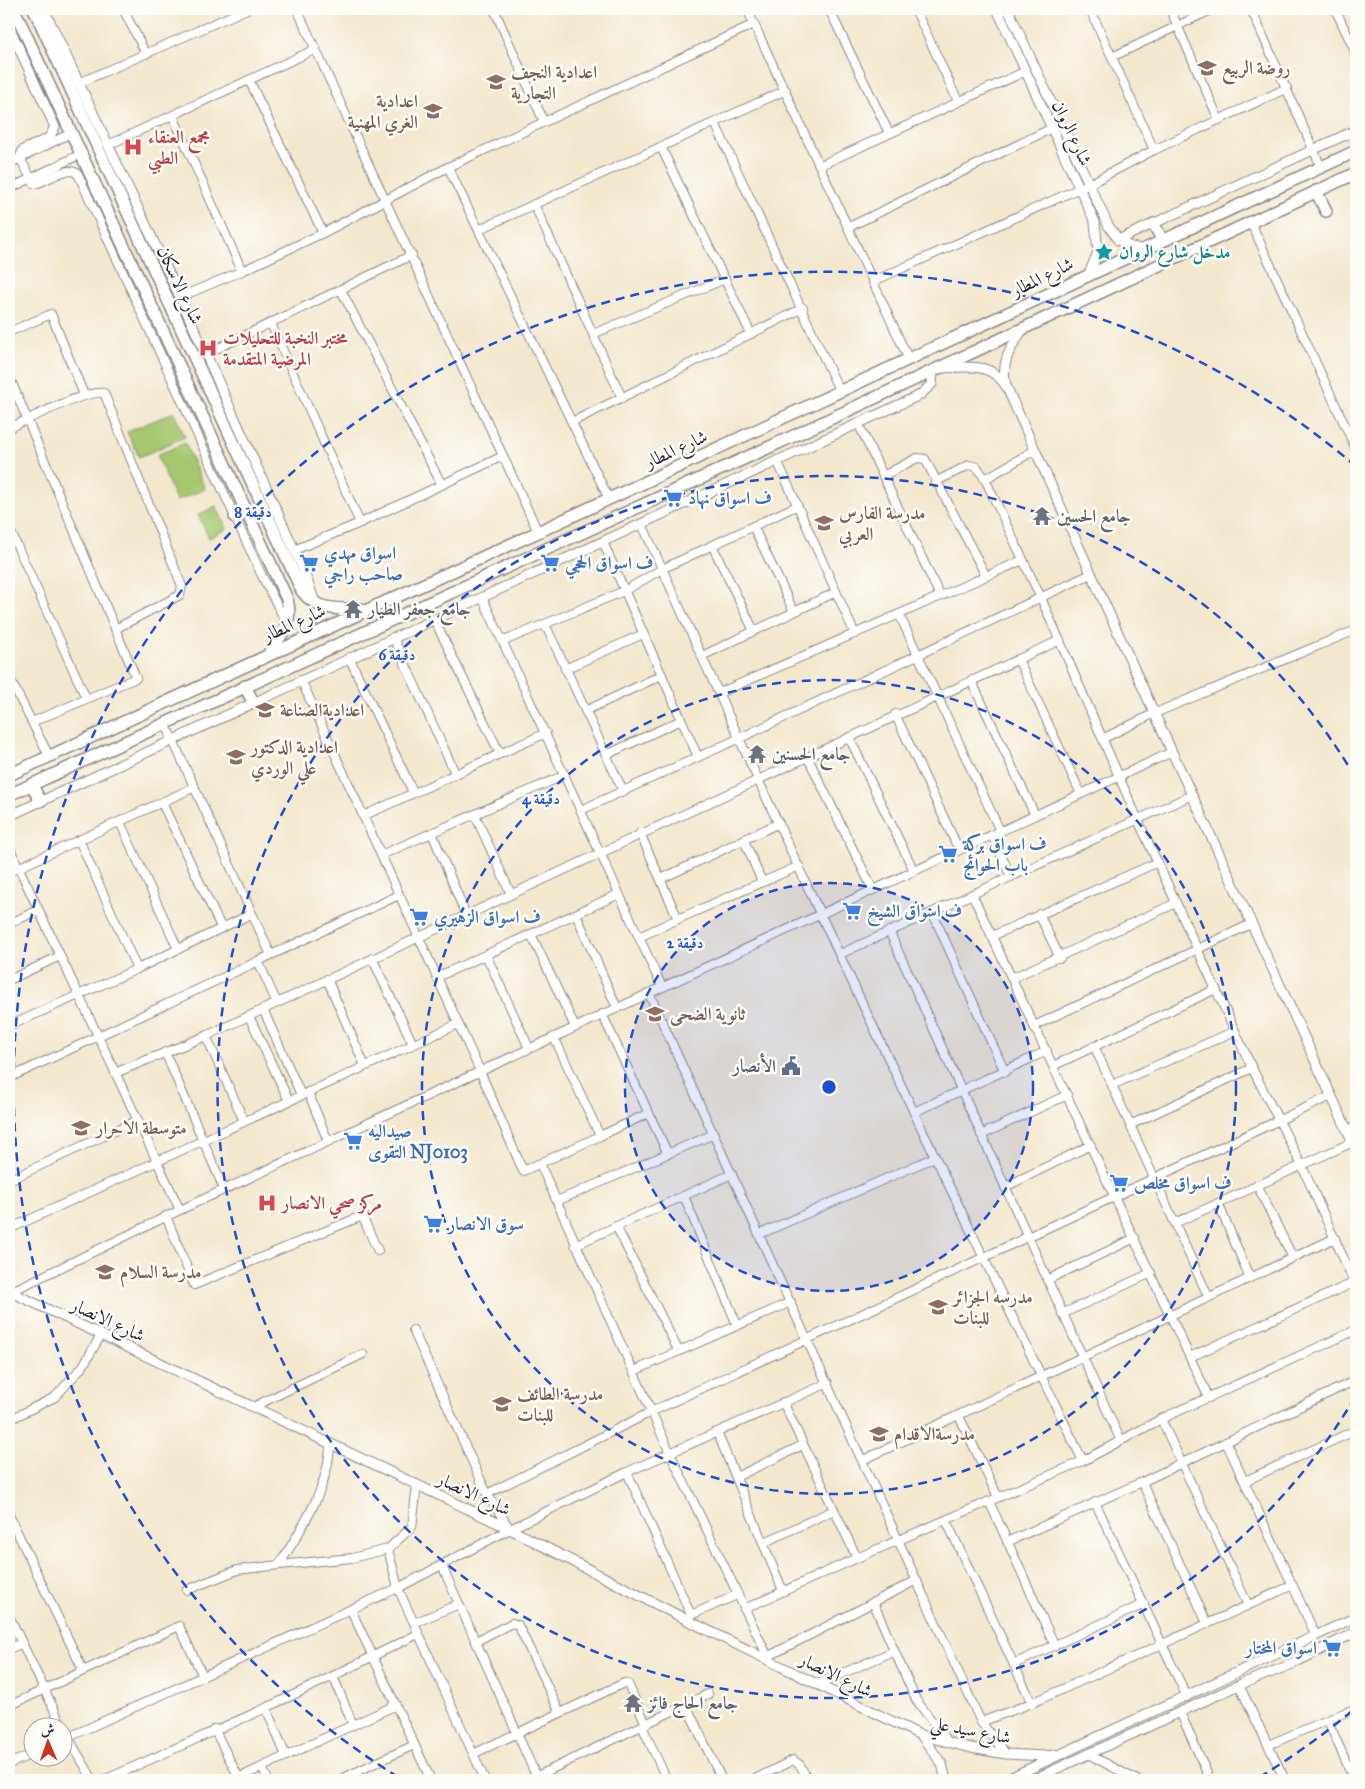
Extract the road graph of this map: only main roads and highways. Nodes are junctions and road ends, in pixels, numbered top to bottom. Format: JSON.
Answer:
{"nodes":[{"id":1,"x":14,"y":9,"type":"edge"},
{"id":2,"x":34,"y":9,"type":"edge"},
{"id":3,"x":1356,"y":150,"type":"edge"},
{"id":4,"x":1356,"y":173,"type":"edge"},
{"id":5,"x":1316,"y":191,"type":"junction"},
{"id":6,"x":1326,"y":211,"type":"dead end"},
{"id":7,"x":1154,"y":224,"type":"road end"},
{"id":8,"x":1162,"y":240,"type":"junction"},
{"id":9,"x":168,"y":342,"type":"junction"},
{"id":10,"x":157,"y":347,"type":"road end"},
{"id":11,"x":808,"y":406,"type":"junction"},
{"id":12,"x":776,"y":422,"type":"junction"},
{"id":13,"x":818,"y":424,"type":"junction"},
{"id":14,"x":787,"y":439,"type":"junction"},
{"id":15,"x":247,"y":512,"type":"junction"},
{"id":16,"x":235,"y":517,"type":"road end"},
{"id":17,"x":272,"y":528,"type":"junction"},
{"id":18,"x":258,"y":537,"type":"junction"},
{"id":19,"x":282,"y":549,"type":"junction"},
{"id":20,"x":267,"y":557,"type":"junction"},
{"id":21,"x":367,"y":608,"type":"junction"},
{"id":22,"x":268,"y":654,"type":"junction"},
{"id":23,"x":245,"y":686,"type":"junction"},
{"id":24,"x":253,"y":702,"type":"road end"},
{"id":25,"x":106,"y":730,"type":"junction"},
{"id":26,"x":69,"y":746,"type":"junction"},
{"id":27,"x":114,"y":747,"type":"junction"},
{"id":28,"x":77,"y":763,"type":"junction"},
{"id":29,"x":9,"y":775,"type":"edge"},
{"id":30,"x":32,"y":784,"type":"junction"},
{"id":31,"x":9,"y":795,"type":"edge"},
{"id":32,"x":40,"y":801,"type":"road end"}],
"edges":[{"from":1,"to":9,"type":"main road","name":"شارع الاسكان"},
{"from":2,"to":17,"type":"main road","name":"شارع الاسكان"},
{"from":3,"to":8,"type":"main road","name":"شارع المطار"},
{"from":4,"to":5,"type":"main road","name":"شارع المطار"},
{"from":5,"to":6,"type":"main road"},
{"from":5,"to":13,"type":"main road","name":"شارع المطار"},
{"from":7,"to":8,"type":"main road"},
{"from":8,"to":11,"type":"main road","name":"شارع المطار"},
{"from":9,"to":10,"type":"main road"},
{"from":9,"to":15,"type":"main road","name":"شارع الاسكان"},
{"from":11,"to":12,"type":"main road","name":"شارع المطار"},
{"from":11,"to":13,"type":"main road"},
{"from":12,"to":14,"type":"main road"},
{"from":12,"to":21,"type":"main road","name":"شارع المطار"},
{"from":13,"to":14,"type":"main road","name":"شارع المطار"},
{"from":14,"to":23,"type":"main road","name":"شارع المطار"},
{"from":15,"to":16,"type":"main road"},
{"from":15,"to":18,"type":"main road","name":"شارع الاسكان"},
{"from":17,"to":18,"type":"main road"},
{"from":17,"to":19,"type":"main road","name":"شارع الاسكان"},
{"from":18,"to":20,"type":"main road","name":"شارع الاسكان"},
{"from":19,"to":20,"type":"main road"},
{"from":19,"to":21,"type":"main road","name":"شارع الاسكان"},
{"from":20,"to":22,"type":"main road","name":"شارع الاسكان"},
{"from":21,"to":22,"type":"main road","name":"شارع المطار"},
{"from":22,"to":25,"type":"main road","name":"شارع المطار"},
{"from":23,"to":24,"type":"main road"},
{"from":23,"to":27,"type":"main road","name":"شارع المطار"},
{"from":25,"to":26,"type":"main road","name":"شارع المطار"},
{"from":25,"to":27,"type":"main road"},
{"from":26,"to":28,"type":"main road"},
{"from":26,"to":29,"type":"main road","name":"شارع المطار"},
{"from":27,"to":28,"type":"main road","name":"شارع المطار"},
{"from":28,"to":30,"type":"main road","name":"شارع المطار"},
{"from":30,"to":31,"type":"main road","name":"شارع المطار"},
{"from":30,"to":32,"type":"main road"}]}
